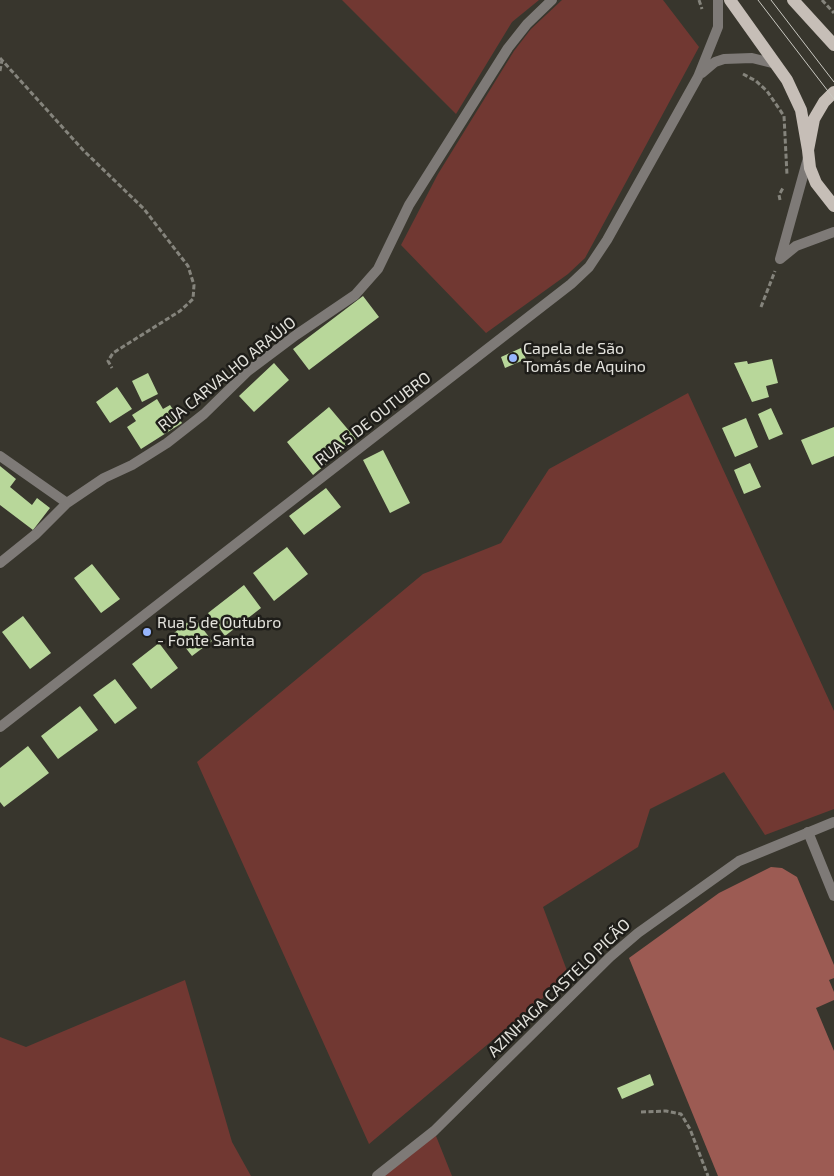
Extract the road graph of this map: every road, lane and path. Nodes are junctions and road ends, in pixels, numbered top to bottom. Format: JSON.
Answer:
{"nodes":[{"id":1,"x":552,"y":0,"type":"edge"},
{"id":2,"x":718,"y":0,"type":"edge"},
{"id":3,"x":730,"y":0,"type":"edge"},
{"id":4,"x":793,"y":0,"type":"edge"},
{"id":5,"x":822,"y":0,"type":"edge"},
{"id":6,"x":801,"y":5,"type":"edge"},
{"id":7,"x":834,"y":13,"type":"edge"},
{"id":8,"x":834,"y":45,"type":"edge"},
{"id":9,"x":1,"y":59,"type":"edge"},
{"id":10,"x":776,"y":64,"type":"junction"},
{"id":11,"x":0,"y":71,"type":"edge"},
{"id":12,"x":741,"y":73,"type":"dead end"},
{"id":13,"x":698,"y":77,"type":"junction"},
{"id":14,"x":834,"y":92,"type":"edge"},
{"id":15,"x":808,"y":154,"type":"junction"},
{"id":16,"x":787,"y":178,"type":"dead end"},
{"id":17,"x":784,"y":186,"type":"dead end"},
{"id":18,"x":834,"y":206,"type":"edge"},
{"id":19,"x":780,"y":207,"type":"dead end"},
{"id":20,"x":834,"y":232,"type":"edge"},
{"id":21,"x":780,"y":259,"type":"junction"},
{"id":22,"x":761,"y":307,"type":"dead end"},
{"id":23,"x":112,"y":368,"type":"dead end"},
{"id":24,"x":0,"y":456,"type":"edge"},
{"id":25,"x":67,"y":503,"type":"junction"},
{"id":26,"x":0,"y":563,"type":"edge"},
{"id":27,"x":0,"y":727,"type":"edge"},
{"id":28,"x":834,"y":822,"type":"edge"},
{"id":29,"x":808,"y":832,"type":"junction"},
{"id":30,"x":834,"y":896,"type":"edge"},
{"id":31,"x":642,"y":1112,"type":"dead end"},
{"id":32,"x":377,"y":1176,"type":"edge"},
{"id":33,"x":708,"y":1176,"type":"edge"}],
"edges":[{"from":1,"to":25,"type":"street","name":"RUA CARVALHO ARAÚJO"},
{"from":2,"to":13,"type":"street","name":"RUA 5 DE OUTUBRO"},
{"from":3,"to":10,"type":"main road"},
{"from":4,"to":6,"type":"main road"},
{"from":5,"to":7,"type":"path"},
{"from":6,"to":8,"type":"main road"},
{"from":9,"to":11,"type":"path"},
{"from":9,"to":23,"type":"path"},
{"from":10,"to":13,"type":"street","name":"RUA 5 DE OUTUBRO"},
{"from":10,"to":15,"type":"main road"},
{"from":12,"to":16,"type":"path"},
{"from":13,"to":27,"type":"street","name":"RUA 5 DE OUTUBRO"},
{"from":14,"to":15,"type":"main road"},
{"from":15,"to":18,"type":"main road"},
{"from":15,"to":21,"type":"street"},
{"from":17,"to":19,"type":"path"},
{"from":20,"to":21,"type":"street"},
{"from":21,"to":22,"type":"path"},
{"from":24,"to":25,"type":"street"},
{"from":25,"to":26,"type":"street","name":"RUA CARVALHO ARAÚJO"},
{"from":28,"to":29,"type":"street","name":"AZINHAGA CASTELO PICÃO"},
{"from":29,"to":30,"type":"street"},
{"from":29,"to":32,"type":"street","name":"AZINHAGA CASTELO PICÃO"},
{"from":31,"to":33,"type":"path"}]}
